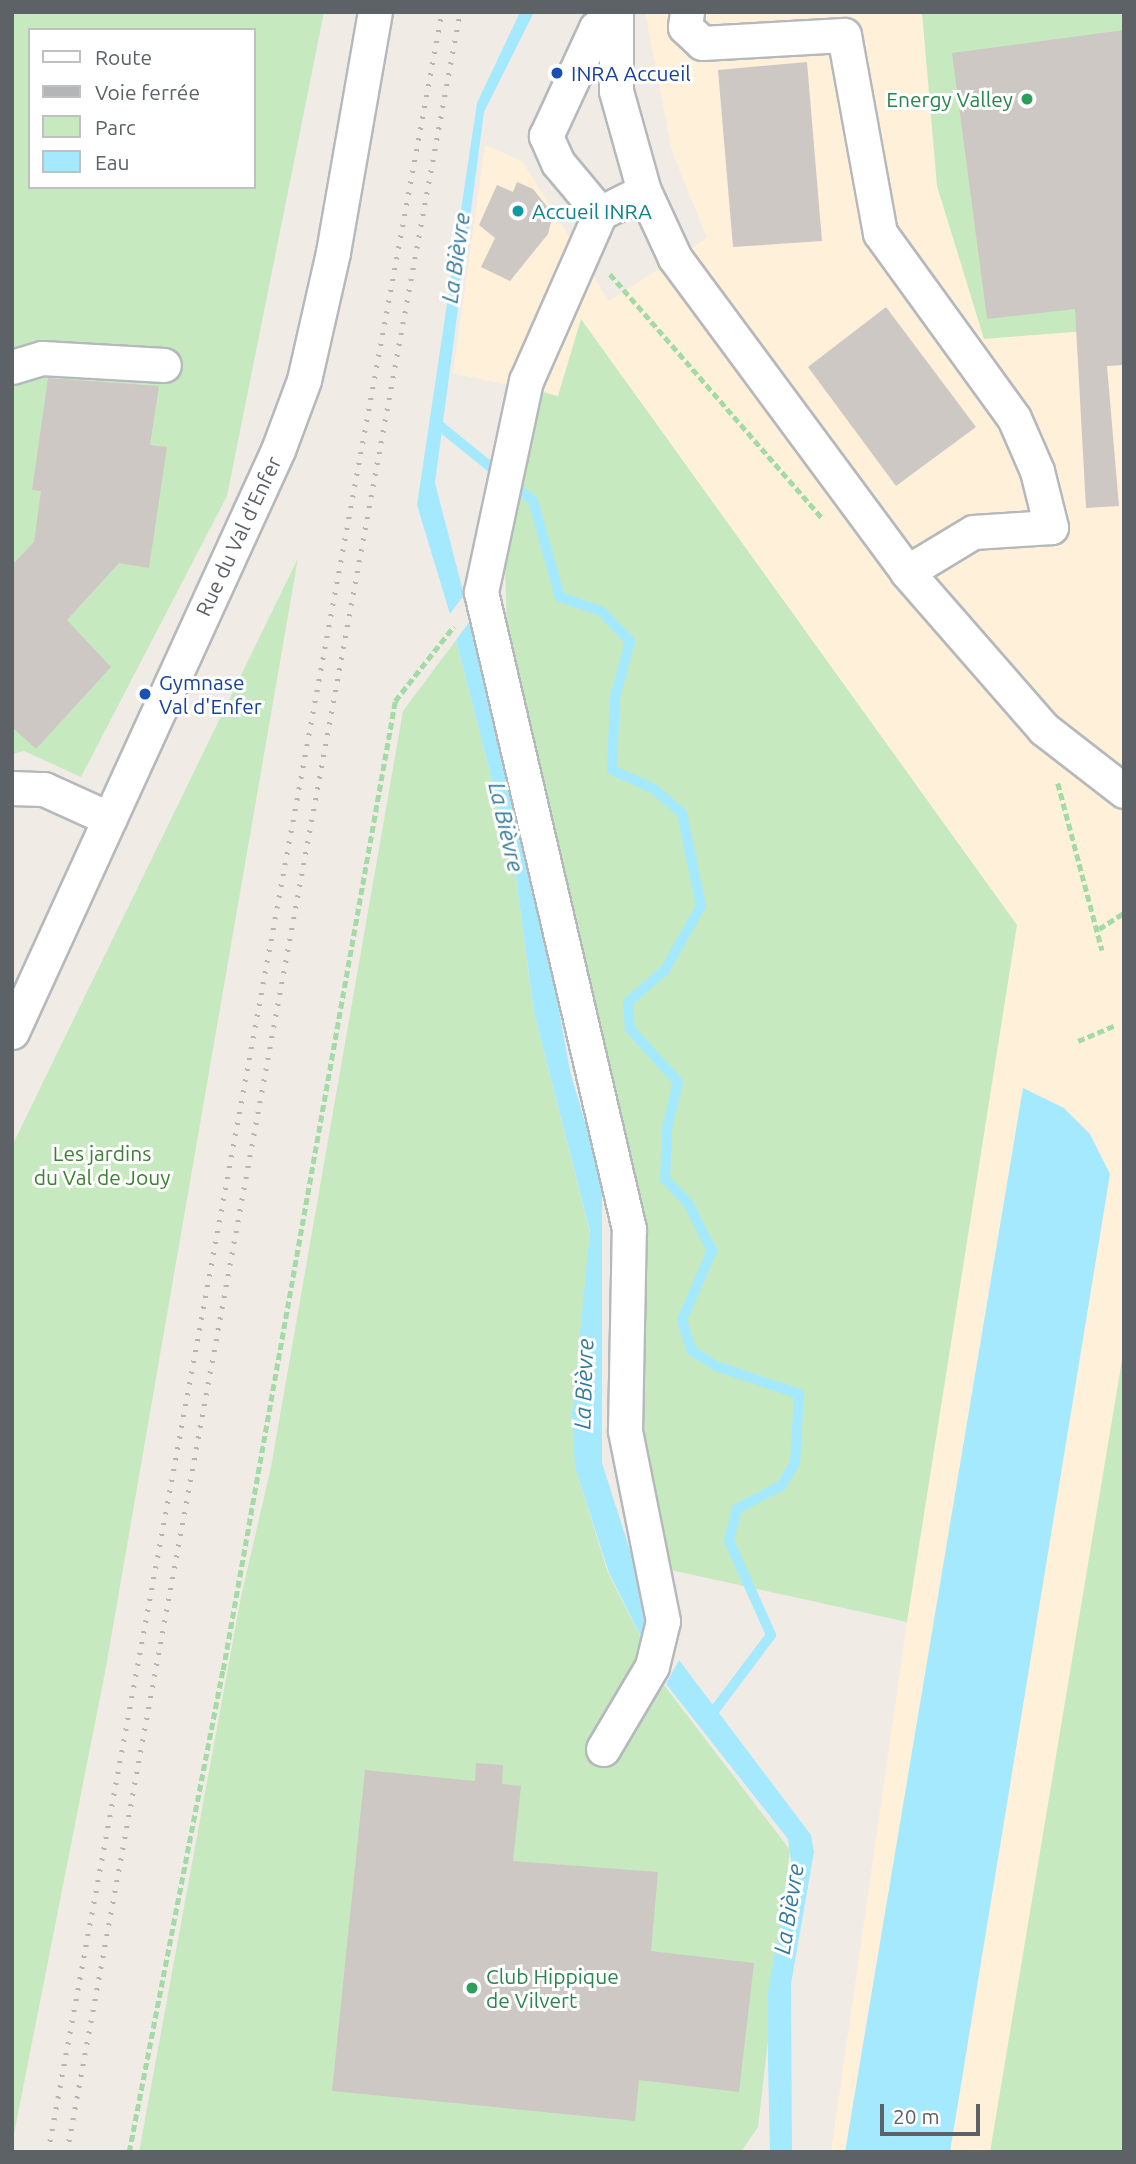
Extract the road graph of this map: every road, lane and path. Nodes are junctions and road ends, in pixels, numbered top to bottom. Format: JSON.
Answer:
{"nodes":[{"id":1,"x":374,"y":12,"type":"edge"},
{"id":2,"x":687,"y":12,"type":"edge"},
{"id":3,"x":615,"y":20,"type":"edge"},
{"id":4,"x":644,"y":191,"type":"junction"},
{"id":5,"x":600,"y":213,"type":"junction"},
{"id":6,"x":164,"y":365,"type":"dead end"},
{"id":7,"x":12,"y":368,"type":"edge"},
{"id":8,"x":907,"y":572,"type":"junction"},
{"id":9,"x":481,"y":592,"type":"junction"},
{"id":10,"x":12,"y":788,"type":"edge"},
{"id":11,"x":1124,"y":791,"type":"edge"},
{"id":12,"x":110,"y":819,"type":"junction"},
{"id":13,"x":1124,"y":913,"type":"edge"},
{"id":14,"x":1099,"y":929,"type":"dead end"},
{"id":15,"x":1114,"y":1026,"type":"dead end"},
{"id":16,"x":12,"y":1032,"type":"edge"},
{"id":17,"x":1078,"y":1041,"type":"dead end"},
{"id":18,"x":603,"y":1749,"type":"dead end"},
{"id":19,"x":129,"y":2152,"type":"edge"}],
"edges":[{"from":1,"to":12,"type":"street","name":"Rue du Val d'Enfer"},
{"from":2,"to":8,"type":"street"},
{"from":3,"to":4,"type":"street"},
{"from":3,"to":5,"type":"street"},
{"from":4,"to":5,"type":"street"},
{"from":4,"to":8,"type":"street"},
{"from":5,"to":9,"type":"street"},
{"from":6,"to":7,"type":"street"},
{"from":8,"to":11,"type":"street"},
{"from":9,"to":18,"type":"street"},
{"from":9,"to":19,"type":"path"},
{"from":10,"to":12,"type":"street"},
{"from":12,"to":16,"type":"street","name":"Rue du Val d'Enfer"},
{"from":13,"to":14,"type":"path"},
{"from":15,"to":17,"type":"path"}]}
